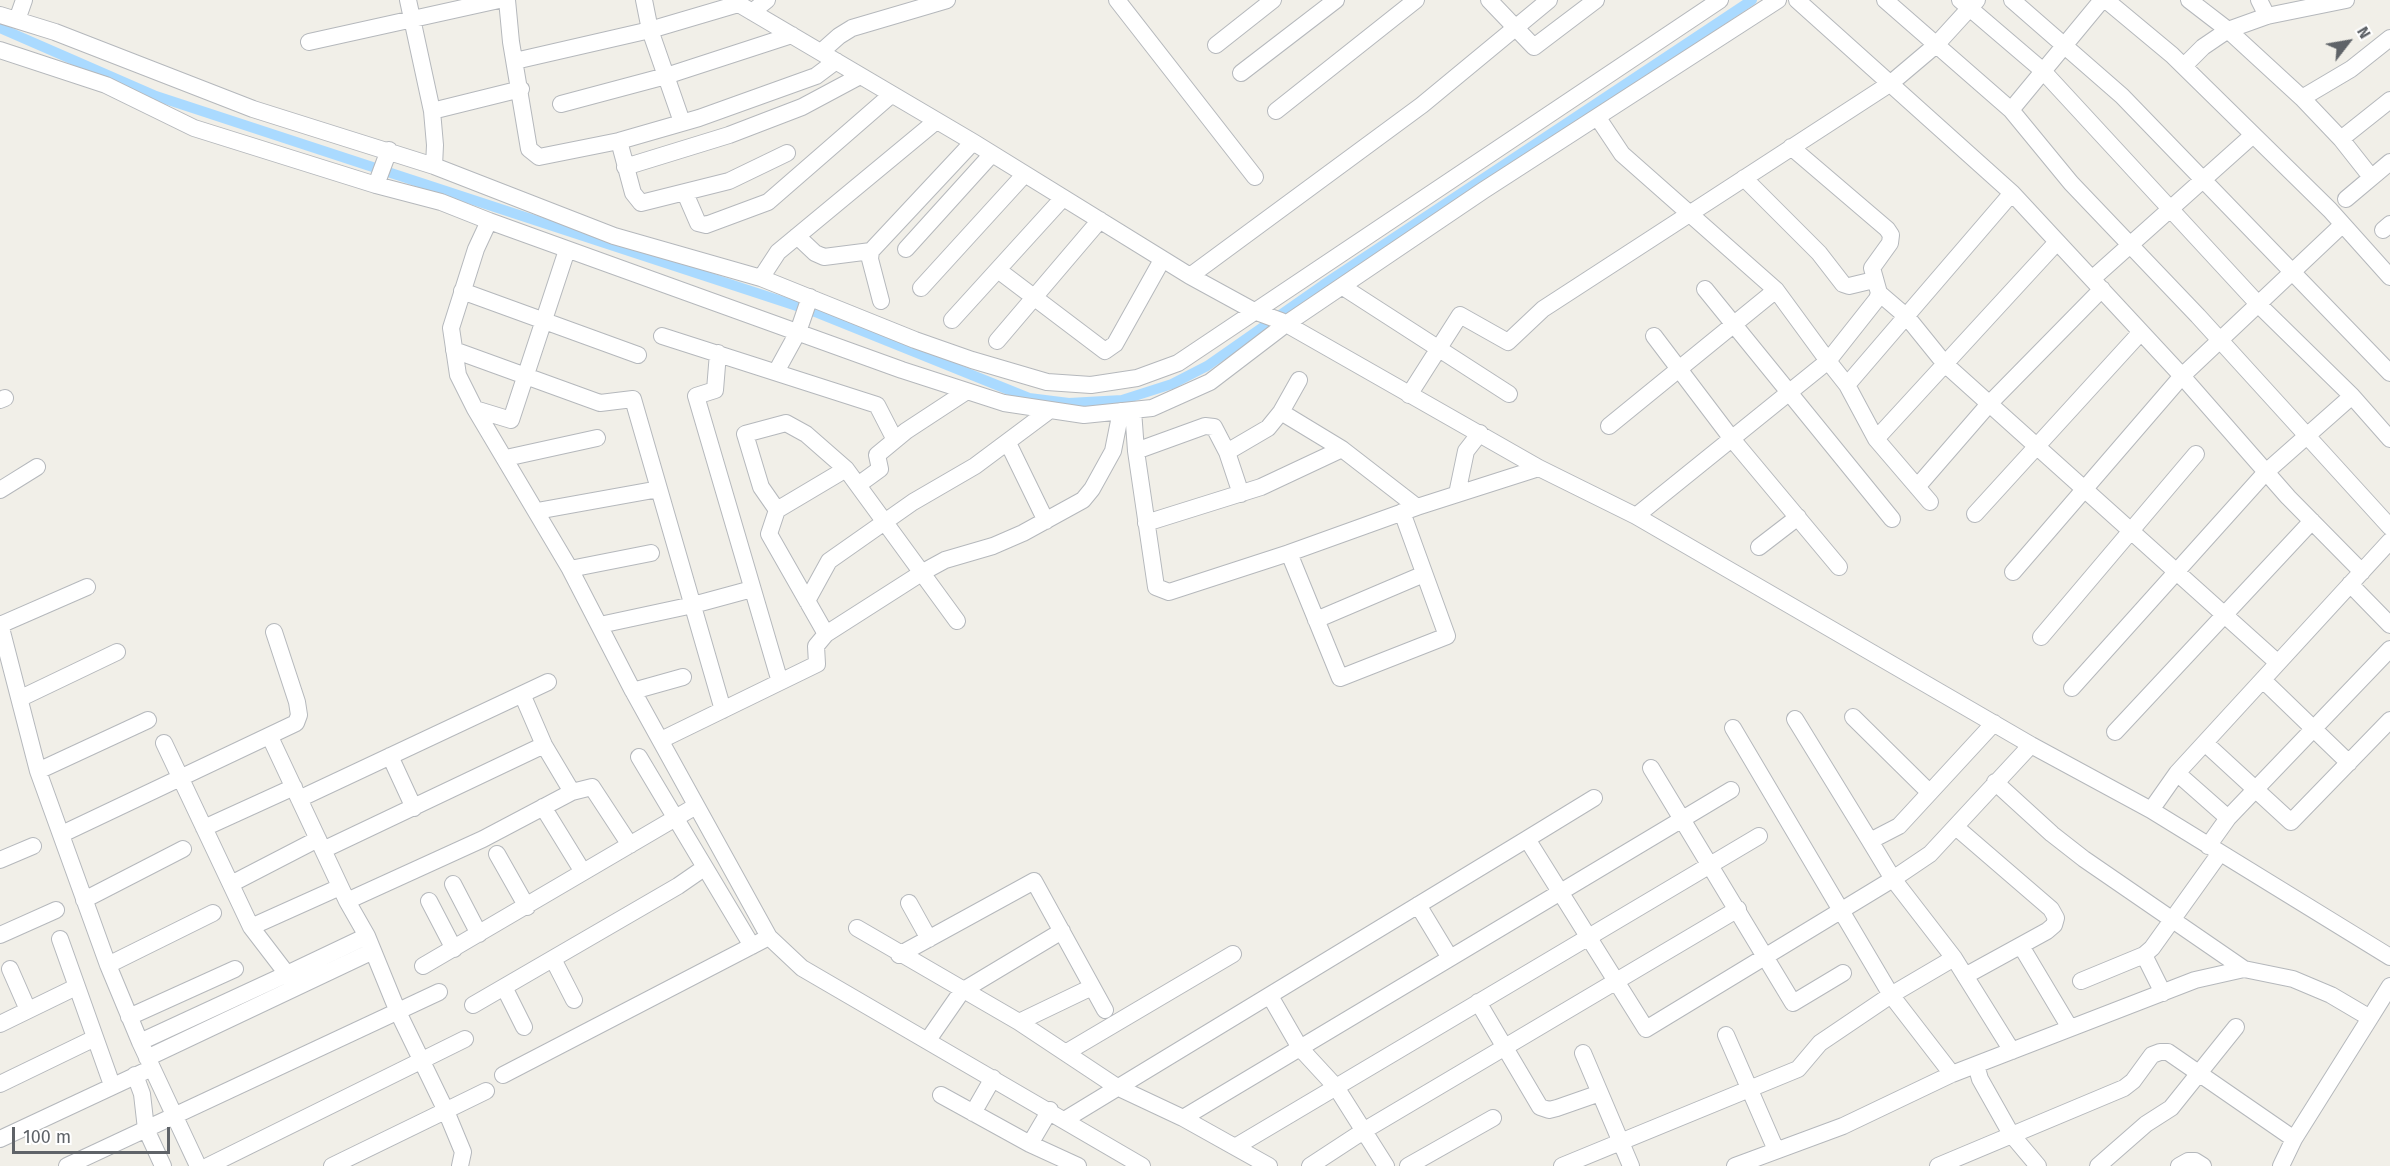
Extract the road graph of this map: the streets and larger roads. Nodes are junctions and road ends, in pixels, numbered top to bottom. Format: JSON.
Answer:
{"nodes":[{"id":1,"x":24,"y":0,"type":"edge"},
{"id":2,"x":408,"y":0,"type":"edge"},
{"id":3,"x":499,"y":0,"type":"edge"},
{"id":4,"x":507,"y":0,"type":"edge"},
{"id":5,"x":644,"y":0,"type":"edge"},
{"id":6,"x":767,"y":0,"type":"edge"},
{"id":7,"x":947,"y":0,"type":"edge"},
{"id":8,"x":1117,"y":0,"type":"edge"},
{"id":9,"x":1273,"y":0,"type":"edge"},
{"id":10,"x":1336,"y":0,"type":"edge"},
{"id":11,"x":1416,"y":0,"type":"edge"},
{"id":12,"x":1489,"y":0,"type":"edge"},
{"id":13,"x":1549,"y":0,"type":"edge"},
{"id":14,"x":1596,"y":0,"type":"edge"},
{"id":15,"x":1720,"y":0,"type":"edge"},
{"id":16,"x":1778,"y":0,"type":"edge"},
{"id":17,"x":1797,"y":0,"type":"edge"},
{"id":18,"x":1884,"y":0,"type":"edge"},
{"id":19,"x":2012,"y":0,"type":"edge"},
{"id":20,"x":2104,"y":0,"type":"edge"},
{"id":21,"x":2189,"y":0,"type":"edge"},
{"id":22,"x":2259,"y":0,"type":"edge"},
{"id":23,"x":2346,"y":0,"type":"edge"},
{"id":24,"x":1969,"y":3,"type":"edge"},
{"id":25,"x":741,"y":5,"type":"edge"},
{"id":26,"x":0,"y":15,"type":"edge"},
{"id":27,"x":2267,"y":16,"type":"junction"},
{"id":28,"x":17,"y":20,"type":"junction"},
{"id":29,"x":412,"y":20,"type":"junction"},
{"id":30,"x":1516,"y":27,"type":"junction"},
{"id":31,"x":650,"y":30,"type":"junction"},
{"id":32,"x":2228,"y":30,"type":"junction"},
{"id":33,"x":792,"y":35,"type":"junction"},
{"id":34,"x":2390,"y":38,"type":"edge"},
{"id":35,"x":309,"y":42,"type":"dead end"},
{"id":36,"x":1216,"y":45,"type":"dead end"},
{"id":37,"x":1935,"y":45,"type":"junction"},
{"id":38,"x":2064,"y":47,"type":"junction"},
{"id":39,"x":0,"y":50,"type":"edge"},
{"id":40,"x":821,"y":52,"type":"junction"},
{"id":41,"x":515,"y":61,"type":"junction"},
{"id":42,"x":836,"y":61,"type":"junction"},
{"id":43,"x":2184,"y":66,"type":"junction"},
{"id":44,"x":2042,"y":70,"type":"junction"},
{"id":45,"x":1242,"y":73,"type":"dead end"},
{"id":46,"x":666,"y":76,"type":"junction"},
{"id":47,"x":860,"y":76,"type":"junction"},
{"id":48,"x":1891,"y":83,"type":"junction"},
{"id":49,"x":521,"y":89,"type":"junction"},
{"id":50,"x":891,"y":95,"type":"junction"},
{"id":51,"x":2301,"y":98,"type":"junction"},
{"id":52,"x":2390,"y":100,"type":"edge"},
{"id":53,"x":561,"y":104,"type":"dead end"},
{"id":54,"x":2011,"y":110,"type":"junction"},
{"id":55,"x":432,"y":111,"type":"junction"},
{"id":56,"x":1276,"y":111,"type":"dead end"},
{"id":57,"x":1598,"y":118,"type":"junction"},
{"id":58,"x":682,"y":122,"type":"junction"},
{"id":59,"x":935,"y":122,"type":"junction"},
{"id":60,"x":2253,"y":135,"type":"junction"},
{"id":61,"x":2341,"y":139,"type":"junction"},
{"id":62,"x":619,"y":141,"type":"junction"},
{"id":63,"x":973,"y":142,"type":"junction"},
{"id":64,"x":1791,"y":147,"type":"junction"},
{"id":65,"x":787,"y":153,"type":"dead end"},
{"id":66,"x":388,"y":154,"type":"junction"},
{"id":67,"x":992,"y":154,"type":"junction"},
{"id":68,"x":434,"y":155,"type":"junction"},
{"id":69,"x":2390,"y":162,"type":"edge"},
{"id":70,"x":625,"y":167,"type":"junction"},
{"id":71,"x":1024,"y":175,"type":"junction"},
{"id":72,"x":1255,"y":177,"type":"dead end"},
{"id":73,"x":2371,"y":177,"type":"junction"},
{"id":74,"x":1744,"y":178,"type":"junction"},
{"id":75,"x":378,"y":180,"type":"junction"},
{"id":76,"x":2203,"y":180,"type":"junction"},
{"id":77,"x":686,"y":193,"type":"junction"},
{"id":78,"x":2012,"y":193,"type":"junction"},
{"id":79,"x":1062,"y":199,"type":"junction"},
{"id":80,"x":2346,"y":199,"type":"dead end"},
{"id":81,"x":2171,"y":208,"type":"junction"},
{"id":82,"x":1689,"y":213,"type":"junction"},
{"id":83,"x":1100,"y":220,"type":"junction"},
{"id":84,"x":489,"y":221,"type":"junction"},
{"id":85,"x":2342,"y":225,"type":"junction"},
{"id":86,"x":797,"y":236,"type":"junction"},
{"id":87,"x":2057,"y":242,"type":"junction"},
{"id":88,"x":2130,"y":245,"type":"junction"},
{"id":89,"x":906,"y":249,"type":"dead end"},
{"id":90,"x":567,"y":250,"type":"junction"},
{"id":91,"x":870,"y":251,"type":"junction"},
{"id":92,"x":1162,"y":260,"type":"junction"},
{"id":93,"x":998,"y":270,"type":"junction"},
{"id":94,"x":2294,"y":271,"type":"junction"},
{"id":95,"x":1190,"y":276,"type":"junction"},
{"id":96,"x":2390,"y":277,"type":"edge"},
{"id":97,"x":761,"y":278,"type":"junction"},
{"id":98,"x":2097,"y":284,"type":"junction"},
{"id":99,"x":1343,"y":287,"type":"junction"},
{"id":100,"x":1877,"y":287,"type":"junction"},
{"id":101,"x":921,"y":288,"type":"dead end"},
{"id":102,"x":1705,"y":289,"type":"dead end"},
{"id":103,"x":1776,"y":290,"type":"junction"},
{"id":104,"x":462,"y":291,"type":"junction"},
{"id":105,"x":1034,"y":298,"type":"junction"},
{"id":106,"x":881,"y":301,"type":"dead end"},
{"id":107,"x":807,"y":305,"type":"junction"},
{"id":108,"x":2259,"y":306,"type":"junction"},
{"id":109,"x":1259,"y":312,"type":"junction"},
{"id":110,"x":1907,"y":317,"type":"junction"},
{"id":111,"x":952,"y":320,"type":"dead end"},
{"id":112,"x":544,"y":321,"type":"junction"},
{"id":113,"x":1284,"y":322,"type":"junction"},
{"id":114,"x":1734,"y":325,"type":"junction"},
{"id":115,"x":2141,"y":332,"type":"junction"},
{"id":116,"x":798,"y":333,"type":"junction"},
{"id":117,"x":662,"y":336,"type":"dead end"},
{"id":118,"x":1654,"y":336,"type":"dead end"},
{"id":119,"x":2220,"y":340,"type":"junction"},
{"id":120,"x":997,"y":341,"type":"dead end"},
{"id":121,"x":454,"y":350,"type":"junction"},
{"id":122,"x":1439,"y":350,"type":"junction"},
{"id":123,"x":718,"y":353,"type":"junction"},
{"id":124,"x":638,"y":355,"type":"dead end"},
{"id":125,"x":1828,"y":361,"type":"junction"},
{"id":126,"x":1945,"y":364,"type":"junction"},
{"id":127,"x":1679,"y":370,"type":"junction"},
{"id":128,"x":776,"y":372,"type":"junction"},
{"id":129,"x":2390,"y":373,"type":"edge"},
{"id":130,"x":526,"y":376,"type":"junction"},
{"id":131,"x":2182,"y":376,"type":"junction"},
{"id":132,"x":1299,"y":380,"type":"dead end"},
{"id":133,"x":1847,"y":385,"type":"junction"},
{"id":134,"x":967,"y":391,"type":"junction"},
{"id":135,"x":1789,"y":393,"type":"junction"},
{"id":136,"x":1509,"y":394,"type":"dead end"},
{"id":137,"x":1408,"y":395,"type":"junction"},
{"id":138,"x":2352,"y":396,"type":"junction"},
{"id":139,"x":1989,"y":404,"type":"junction"},
{"id":140,"x":475,"y":409,"type":"junction"},
{"id":141,"x":1050,"y":410,"type":"junction"},
{"id":142,"x":1127,"y":411,"type":"junction"},
{"id":143,"x":1281,"y":412,"type":"junction"},
{"id":144,"x":1609,"y":426,"type":"dead end"},
{"id":145,"x":2307,"y":436,"type":"junction"},
{"id":146,"x":597,"y":438,"type":"dead end"},
{"id":147,"x":1732,"y":439,"type":"junction"},
{"id":148,"x":1876,"y":439,"type":"junction"},
{"id":149,"x":2390,"y":439,"type":"edge"},
{"id":150,"x":895,"y":440,"type":"junction"},
{"id":151,"x":1474,"y":442,"type":"junction"},
{"id":152,"x":1008,"y":443,"type":"junction"},
{"id":153,"x":2037,"y":446,"type":"junction"},
{"id":154,"x":1342,"y":449,"type":"junction"},
{"id":155,"x":1136,"y":451,"type":"junction"},
{"id":156,"x":1227,"y":452,"type":"junction"},
{"id":157,"x":2196,"y":454,"type":"dead end"},
{"id":158,"x":506,"y":458,"type":"junction"},
{"id":159,"x":38,"y":467,"type":"dead end"},
{"id":160,"x":1539,"y":468,"type":"junction"},
{"id":161,"x":846,"y":469,"type":"junction"},
{"id":162,"x":2266,"y":472,"type":"junction"},
{"id":163,"x":858,"y":485,"type":"junction"},
{"id":164,"x":1917,"y":487,"type":"junction"},
{"id":165,"x":659,"y":489,"type":"junction"},
{"id":166,"x":2084,"y":489,"type":"junction"},
{"id":167,"x":0,"y":490,"type":"edge"},
{"id":168,"x":1241,"y":494,"type":"junction"},
{"id":169,"x":1457,"y":494,"type":"junction"},
{"id":170,"x":1930,"y":502,"type":"dead end"},
{"id":171,"x":1409,"y":509,"type":"junction"},
{"id":172,"x":777,"y":510,"type":"junction"},
{"id":173,"x":537,"y":511,"type":"junction"},
{"id":174,"x":1975,"y":514,"type":"dead end"},
{"id":175,"x":1636,"y":516,"type":"junction"},
{"id":176,"x":1798,"y":517,"type":"junction"},
{"id":177,"x":1892,"y":519,"type":"dead end"},
{"id":178,"x":884,"y":521,"type":"junction"},
{"id":179,"x":1046,"y":521,"type":"junction"},
{"id":180,"x":2312,"y":521,"type":"junction"},
{"id":181,"x":1146,"y":523,"type":"junction"},
{"id":182,"x":2390,"y":527,"type":"edge"},
{"id":183,"x":2131,"y":531,"type":"junction"},
{"id":184,"x":2390,"y":541,"type":"edge"},
{"id":185,"x":1759,"y":547,"type":"dead end"},
{"id":186,"x":651,"y":553,"type":"dead end"},
{"id":187,"x":1288,"y":554,"type":"junction"},
{"id":188,"x":1839,"y":567,"type":"dead end"},
{"id":189,"x":570,"y":568,"type":"junction"},
{"id":190,"x":923,"y":572,"type":"junction"},
{"id":191,"x":2013,"y":572,"type":"dead end"},
{"id":192,"x":2177,"y":572,"type":"junction"},
{"id":193,"x":1424,"y":574,"type":"junction"},
{"id":194,"x":2356,"y":578,"type":"junction"},
{"id":195,"x":87,"y":587,"type":"dead end"},
{"id":196,"x":753,"y":589,"type":"junction"},
{"id":197,"x":807,"y":601,"type":"junction"},
{"id":198,"x":693,"y":605,"type":"junction"},
{"id":199,"x":2225,"y":615,"type":"junction"},
{"id":200,"x":1316,"y":620,"type":"junction"},
{"id":201,"x":957,"y":621,"type":"dead end"},
{"id":202,"x":0,"y":625,"type":"edge"},
{"id":203,"x":600,"y":625,"type":"junction"},
{"id":204,"x":2390,"y":625,"type":"edge"},
{"id":205,"x":274,"y":632,"type":"dead end"},
{"id":206,"x":826,"y":634,"type":"junction"},
{"id":207,"x":2041,"y":637,"type":"dead end"},
{"id":208,"x":2390,"y":649,"type":"edge"},
{"id":209,"x":117,"y":652,"type":"dead end"},
{"id":210,"x":2278,"y":663,"type":"junction"},
{"id":211,"x":682,"y":676,"type":"dead end"},
{"id":212,"x":2263,"y":680,"type":"junction"},
{"id":213,"x":548,"y":682,"type":"dead end"},
{"id":214,"x":780,"y":682,"type":"junction"},
{"id":215,"x":2072,"y":688,"type":"dead end"},
{"id":216,"x":633,"y":691,"type":"junction"},
{"id":217,"x":522,"y":694,"type":"junction"},
{"id":218,"x":21,"y":698,"type":"junction"},
{"id":219,"x":723,"y":710,"type":"junction"},
{"id":220,"x":1853,"y":717,"type":"dead end"},
{"id":221,"x":1795,"y":719,"type":"dead end"},
{"id":222,"x":148,"y":720,"type":"dead end"},
{"id":223,"x":2390,"y":720,"type":"edge"},
{"id":224,"x":1994,"y":723,"type":"junction"},
{"id":225,"x":1733,"y":728,"type":"dead end"},
{"id":226,"x":2314,"y":728,"type":"junction"},
{"id":227,"x":2115,"y":732,"type":"dead end"},
{"id":228,"x":270,"y":737,"type":"junction"},
{"id":229,"x":661,"y":740,"type":"junction"},
{"id":230,"x":164,"y":743,"type":"dead end"},
{"id":231,"x":2205,"y":743,"type":"junction"},
{"id":232,"x":2031,"y":744,"type":"junction"},
{"id":233,"x":544,"y":745,"type":"junction"},
{"id":234,"x":390,"y":756,"type":"junction"},
{"id":235,"x":639,"y":757,"type":"dead end"},
{"id":236,"x":2349,"y":763,"type":"junction"},
{"id":237,"x":1651,"y":768,"type":"dead end"},
{"id":238,"x":38,"y":771,"type":"junction"},
{"id":239,"x":2177,"y":773,"type":"junction"},
{"id":240,"x":181,"y":778,"type":"junction"},
{"id":241,"x":1995,"y":782,"type":"junction"},
{"id":242,"x":1731,"y":790,"type":"dead end"},
{"id":243,"x":2255,"y":790,"type":"junction"},
{"id":244,"x":572,"y":792,"type":"junction"},
{"id":245,"x":1929,"y":792,"type":"junction"},
{"id":246,"x":297,"y":793,"type":"junction"},
{"id":247,"x":1594,"y":798,"type":"dead end"},
{"id":248,"x":543,"y":807,"type":"junction"},
{"id":249,"x":414,"y":808,"type":"junction"},
{"id":250,"x":2151,"y":810,"type":"junction"},
{"id":251,"x":686,"y":812,"type":"junction"},
{"id":252,"x":1682,"y":818,"type":"junction"},
{"id":253,"x":2228,"y":818,"type":"junction"},
{"id":254,"x":204,"y":828,"type":"junction"},
{"id":255,"x":1957,"y":828,"type":"junction"},
{"id":256,"x":62,"y":834,"type":"junction"},
{"id":257,"x":1759,"y":836,"type":"dead end"},
{"id":258,"x":1527,"y":839,"type":"junction"},
{"id":259,"x":1870,"y":842,"type":"junction"},
{"id":260,"x":321,"y":845,"type":"junction"},
{"id":261,"x":630,"y":845,"type":"junction"},
{"id":262,"x":33,"y":846,"type":"dead end"},
{"id":263,"x":183,"y":849,"type":"dead end"},
{"id":264,"x":2214,"y":850,"type":"junction"},
{"id":265,"x":497,"y":854,"type":"dead end"},
{"id":266,"x":0,"y":860,"type":"edge"},
{"id":267,"x":1710,"y":863,"type":"junction"},
{"id":268,"x":704,"y":868,"type":"junction"},
{"id":269,"x":583,"y":872,"type":"junction"},
{"id":270,"x":1893,"y":879,"type":"junction"},
{"id":271,"x":231,"y":884,"type":"junction"},
{"id":272,"x":453,"y":884,"type":"dead end"},
{"id":273,"x":1560,"y":891,"type":"junction"},
{"id":274,"x":344,"y":894,"type":"junction"},
{"id":275,"x":84,"y":900,"type":"junction"},
{"id":276,"x":429,"y":901,"type":"dead end"},
{"id":277,"x":909,"y":903,"type":"dead end"},
{"id":278,"x":1418,"y":905,"type":"junction"},
{"id":279,"x":527,"y":907,"type":"junction"},
{"id":280,"x":1738,"y":909,"type":"junction"},
{"id":281,"x":56,"y":910,"type":"dead end"},
{"id":282,"x":1842,"y":910,"type":"junction"},
{"id":283,"x":213,"y":913,"type":"dead end"},
{"id":284,"x":2174,"y":919,"type":"junction"},
{"id":285,"x":251,"y":927,"type":"junction"},
{"id":286,"x":857,"y":928,"type":"dead end"},
{"id":287,"x":1062,"y":931,"type":"junction"},
{"id":288,"x":479,"y":934,"type":"junction"},
{"id":289,"x":0,"y":935,"type":"edge"},
{"id":290,"x":1588,"y":936,"type":"junction"},
{"id":291,"x":60,"y":939,"type":"dead end"},
{"id":292,"x":929,"y":939,"type":"junction"},
{"id":293,"x":760,"y":942,"type":"junction"},
{"id":294,"x":370,"y":944,"type":"junction"},
{"id":295,"x":2021,"y":946,"type":"junction"},
{"id":296,"x":454,"y":949,"type":"junction"},
{"id":297,"x":899,"y":954,"type":"junction"},
{"id":298,"x":1233,"y":954,"type":"dead end"},
{"id":299,"x":2144,"y":955,"type":"junction"},
{"id":300,"x":1767,"y":956,"type":"junction"},
{"id":301,"x":2390,"y":957,"type":"edge"},
{"id":302,"x":1450,"y":958,"type":"junction"},
{"id":303,"x":1954,"y":958,"type":"junction"},
{"id":304,"x":553,"y":959,"type":"junction"},
{"id":305,"x":108,"y":966,"type":"junction"},
{"id":306,"x":423,"y":966,"type":"dead end"},
{"id":307,"x":10,"y":969,"type":"dead end"},
{"id":308,"x":235,"y":969,"type":"dead end"},
{"id":309,"x":2244,"y":969,"type":"junction"},
{"id":310,"x":1843,"y":972,"type":"dead end"},
{"id":311,"x":1965,"y":976,"type":"junction"},
{"id":312,"x":291,"y":981,"type":"junction"},
{"id":313,"x":2081,"y":981,"type":"dead end"},
{"id":314,"x":1616,"y":982,"type":"junction"},
{"id":315,"x":2390,"y":986,"type":"edge"},
{"id":316,"x":76,"y":987,"type":"junction"},
{"id":317,"x":504,"y":987,"type":"junction"},
{"id":318,"x":1092,"y":987,"type":"junction"},
{"id":319,"x":962,"y":991,"type":"junction"},
{"id":320,"x":439,"y":992,"type":"dead end"},
{"id":321,"x":2163,"y":993,"type":"junction"},
{"id":322,"x":1891,"y":995,"type":"junction"},
{"id":323,"x":1270,"y":996,"type":"junction"},
{"id":324,"x":574,"y":1000,"type":"dead end"},
{"id":325,"x":1478,"y":1002,"type":"junction"},
{"id":326,"x":473,"y":1005,"type":"dead end"},
{"id":327,"x":28,"y":1010,"type":"junction"},
{"id":328,"x":1105,"y":1010,"type":"dead end"},
{"id":329,"x":398,"y":1012,"type":"junction"},
{"id":330,"x":129,"y":1017,"type":"junction"},
{"id":331,"x":2370,"y":1018,"type":"junction"},
{"id":332,"x":1019,"y":1022,"type":"junction"},
{"id":333,"x":0,"y":1023,"type":"edge"},
{"id":334,"x":524,"y":1027,"type":"dead end"},
{"id":335,"x":2236,"y":1027,"type":"dead end"},
{"id":336,"x":2070,"y":1028,"type":"junction"},
{"id":337,"x":1726,"y":1035,"type":"dead end"},
{"id":338,"x":95,"y":1038,"type":"junction"},
{"id":339,"x":465,"y":1039,"type":"dead end"},
{"id":340,"x":927,"y":1040,"type":"junction"},
{"id":341,"x":1300,"y":1048,"type":"junction"},
{"id":342,"x":1505,"y":1048,"type":"junction"},
{"id":343,"x":2012,"y":1051,"type":"junction"},
{"id":344,"x":1067,"y":1052,"type":"junction"},
{"id":345,"x":1583,"y":1053,"type":"dead end"},
{"id":346,"x":146,"y":1056,"type":"junction"},
{"id":347,"x":421,"y":1060,"type":"junction"},
{"id":348,"x":1978,"y":1072,"type":"junction"},
{"id":349,"x":2199,"y":1073,"type":"junction"},
{"id":350,"x":1952,"y":1074,"type":"junction"},
{"id":351,"x":135,"y":1075,"type":"junction"},
{"id":352,"x":503,"y":1075,"type":"dead end"},
{"id":353,"x":0,"y":1084,"type":"edge"},
{"id":354,"x":112,"y":1085,"type":"junction"},
{"id":355,"x":988,"y":1086,"type":"junction"},
{"id":356,"x":1117,"y":1087,"type":"junction"},
{"id":357,"x":1336,"y":1087,"type":"junction"},
{"id":358,"x":1751,"y":1090,"type":"junction"},
{"id":359,"x":486,"y":1092,"type":"dead end"},
{"id":360,"x":1600,"y":1093,"type":"junction"},
{"id":361,"x":941,"y":1095,"type":"dead end"},
{"id":362,"x":446,"y":1111,"type":"junction"},
{"id":363,"x":973,"y":1113,"type":"junction"},
{"id":364,"x":176,"y":1117,"type":"junction"},
{"id":365,"x":1045,"y":1118,"type":"junction"},
{"id":366,"x":1182,"y":1118,"type":"junction"},
{"id":367,"x":1492,"y":1118,"type":"dead end"},
{"id":368,"x":1066,"y":1119,"type":"junction"},
{"id":369,"x":146,"y":1129,"type":"junction"},
{"id":370,"x":1365,"y":1130,"type":"junction"},
{"id":371,"x":2011,"y":1134,"type":"junction"},
{"id":372,"x":0,"y":1139,"type":"edge"},
{"id":373,"x":2294,"y":1139,"type":"junction"},
{"id":374,"x":1621,"y":1143,"type":"junction"},
{"id":375,"x":1030,"y":1144,"type":"junction"},
{"id":376,"x":1235,"y":1147,"type":"junction"},
{"id":377,"x":1776,"y":1150,"type":"junction"},
{"id":378,"x":197,"y":1164,"type":"edge"},
{"id":379,"x":1066,"y":1164,"type":"edge"},
{"id":380,"x":67,"y":1166,"type":"edge"},
{"id":381,"x":163,"y":1166,"type":"edge"},
{"id":382,"x":332,"y":1166,"type":"edge"},
{"id":383,"x":460,"y":1166,"type":"edge"},
{"id":384,"x":1142,"y":1166,"type":"edge"},
{"id":385,"x":1269,"y":1166,"type":"edge"},
{"id":386,"x":1310,"y":1166,"type":"edge"},
{"id":387,"x":1386,"y":1166,"type":"edge"},
{"id":388,"x":1408,"y":1166,"type":"edge"},
{"id":389,"x":1562,"y":1166,"type":"edge"},
{"id":390,"x":1631,"y":1166,"type":"edge"},
{"id":391,"x":1735,"y":1166,"type":"edge"},
{"id":392,"x":1938,"y":1166,"type":"edge"},
{"id":393,"x":2038,"y":1166,"type":"edge"},
{"id":394,"x":2098,"y":1166,"type":"edge"},
{"id":395,"x":2179,"y":1166,"type":"edge"},
{"id":396,"x":2203,"y":1166,"type":"edge"},
{"id":397,"x":2281,"y":1166,"type":"edge"}],
"edges":[{"from":1,"to":28,"type":"street"},
{"from":2,"to":29,"type":"street"},
{"from":3,"to":29,"type":"street"},
{"from":4,"to":41,"type":"street"},
{"from":5,"to":31,"type":"street"},
{"from":6,"to":25,"type":"street"},
{"from":7,"to":40,"type":"street"},
{"from":8,"to":72,"type":"street"},
{"from":9,"to":36,"type":"street"},
{"from":10,"to":45,"type":"street"},
{"from":11,"to":56,"type":"street"},
{"from":12,"to":30,"type":"street"},
{"from":13,"to":30,"type":"street"},
{"from":14,"to":30,"type":"street"},
{"from":15,"to":109,"type":"street"},
{"from":16,"to":57,"type":"street"},
{"from":17,"to":48,"type":"street"},
{"from":18,"to":37,"type":"street"},
{"from":19,"to":38,"type":"street"},
{"from":20,"to":38,"type":"street"},
{"from":20,"to":43,"type":"street"},
{"from":21,"to":32,"type":"street"},
{"from":22,"to":27,"type":"street"},
{"from":23,"to":27,"type":"street"},
{"from":24,"to":37,"type":"street"},
{"from":24,"to":44,"type":"street"},
{"from":25,"to":31,"type":"street"},
{"from":25,"to":33,"type":"street"},
{"from":26,"to":28,"type":"street"},
{"from":27,"to":32,"type":"street"},
{"from":28,"to":66,"type":"street"},
{"from":29,"to":35,"type":"street"},
{"from":29,"to":55,"type":"street"},
{"from":30,"to":95,"type":"street"},
{"from":31,"to":41,"type":"street"},
{"from":31,"to":46,"type":"street"},
{"from":32,"to":43,"type":"street"},
{"from":32,"to":51,"type":"street"},
{"from":33,"to":40,"type":"street"},
{"from":33,"to":46,"type":"street"},
{"from":34,"to":51,"type":"street"},
{"from":37,"to":48,"type":"street"},
{"from":37,"to":54,"type":"street"},
{"from":38,"to":44,"type":"street"},
{"from":38,"to":76,"type":"street"},
{"from":39,"to":75,"type":"street"},
{"from":40,"to":42,"type":"street"},
{"from":41,"to":49,"type":"street"},
{"from":42,"to":47,"type":"street"},
{"from":42,"to":58,"type":"street"},
{"from":43,"to":60,"type":"street"},
{"from":44,"to":54,"type":"street"},
{"from":44,"to":81,"type":"street"},
{"from":46,"to":53,"type":"street"},
{"from":46,"to":58,"type":"street"},
{"from":47,"to":50,"type":"street"},
{"from":47,"to":70,"type":"street"},
{"from":48,"to":64,"type":"street"},
{"from":48,"to":78,"type":"street"},
{"from":49,"to":55,"type":"street"},
{"from":49,"to":62,"type":"street"},
{"from":50,"to":59,"type":"street"},
{"from":50,"to":77,"type":"street"},
{"from":51,"to":61,"type":"street"},
{"from":52,"to":61,"type":"street"},
{"from":54,"to":88,"type":"street"},
{"from":55,"to":68,"type":"street"},
{"from":57,"to":82,"type":"street"},
{"from":57,"to":99,"type":"street"},
{"from":58,"to":62,"type":"street"},
{"from":59,"to":63,"type":"street"},
{"from":59,"to":86,"type":"street"},
{"from":60,"to":76,"type":"street"},
{"from":60,"to":85,"type":"street"},
{"from":61,"to":73,"type":"street"},
{"from":62,"to":70,"type":"street"},
{"from":63,"to":67,"type":"street"},
{"from":63,"to":91,"type":"street"},
{"from":64,"to":74,"type":"street"},
{"from":64,"to":100,"type":"street"},
{"from":65,"to":77,"type":"street"},
{"from":66,"to":68,"type":"street"},
{"from":66,"to":75,"type":"street"},
{"from":67,"to":71,"type":"street"},
{"from":67,"to":89,"type":"street"},
{"from":68,"to":97,"type":"street"},
{"from":69,"to":73,"type":"street"},
{"from":70,"to":77,"type":"street"},
{"from":71,"to":79,"type":"street"},
{"from":71,"to":101,"type":"street"},
{"from":73,"to":80,"type":"street"},
{"from":74,"to":82,"type":"street"},
{"from":74,"to":100,"type":"street"},
{"from":75,"to":84,"type":"street"},
{"from":76,"to":81,"type":"street"},
{"from":76,"to":94,"type":"street"},
{"from":78,"to":87,"type":"street"},
{"from":78,"to":110,"type":"street"},
{"from":79,"to":83,"type":"street"},
{"from":79,"to":93,"type":"street"},
{"from":81,"to":88,"type":"street"},
{"from":81,"to":108,"type":"street"},
{"from":82,"to":103,"type":"street"},
{"from":82,"to":122,"type":"street"},
{"from":83,"to":92,"type":"street"},
{"from":83,"to":105,"type":"street"},
{"from":84,"to":90,"type":"street"},
{"from":84,"to":104,"type":"street"},
{"from":85,"to":94,"type":"street"},
{"from":85,"to":96,"type":"street"},
{"from":86,"to":91,"type":"street"},
{"from":86,"to":97,"type":"street"},
{"from":87,"to":98,"type":"street"},
{"from":87,"to":126,"type":"street"},
{"from":88,"to":98,"type":"street"},
{"from":88,"to":119,"type":"street"},
{"from":90,"to":112,"type":"street"},
{"from":90,"to":116,"type":"street"},
{"from":91,"to":106,"type":"street"},
{"from":92,"to":95,"type":"street"},
{"from":92,"to":105,"type":"street"},
{"from":93,"to":105,"type":"street"},
{"from":93,"to":111,"type":"street"},
{"from":94,"to":108,"type":"street"},
{"from":94,"to":129,"type":"street"},
{"from":95,"to":109,"type":"street"},
{"from":97,"to":107,"type":"street"},
{"from":98,"to":115,"type":"street"},
{"from":98,"to":139,"type":"street"},
{"from":99,"to":113,"type":"street"},
{"from":99,"to":122,"type":"street"},
{"from":100,"to":110,"type":"street"},
{"from":100,"to":125,"type":"street"},
{"from":102,"to":114,"type":"street"},
{"from":103,"to":114,"type":"street"},
{"from":103,"to":125,"type":"street"},
{"from":104,"to":112,"type":"street"},
{"from":104,"to":121,"type":"street"},
{"from":105,"to":120,"type":"street"},
{"from":107,"to":109,"type":"street"},
{"from":107,"to":116,"type":"street"},
{"from":108,"to":119,"type":"street"},
{"from":108,"to":138,"type":"street"},
{"from":109,"to":113,"type":"street"},
{"from":110,"to":126,"type":"street"},
{"from":110,"to":133,"type":"street"},
{"from":112,"to":124,"type":"street"},
{"from":112,"to":130,"type":"street"},
{"from":113,"to":137,"type":"street"},
{"from":113,"to":142,"type":"street"},
{"from":114,"to":127,"type":"street"},
{"from":114,"to":135,"type":"street"},
{"from":115,"to":131,"type":"street"},
{"from":115,"to":153,"type":"street"},
{"from":116,"to":128,"type":"street"},
{"from":116,"to":134,"type":"street"},
{"from":117,"to":123,"type":"street"},
{"from":118,"to":127,"type":"street"},
{"from":119,"to":131,"type":"street"},
{"from":119,"to":145,"type":"street"},
{"from":121,"to":130,"type":"street"},
{"from":121,"to":140,"type":"street"},
{"from":122,"to":136,"type":"street"},
{"from":122,"to":137,"type":"street"},
{"from":123,"to":128,"type":"street"},
{"from":123,"to":196,"type":"street"},
{"from":125,"to":133,"type":"street"},
{"from":125,"to":135,"type":"street"},
{"from":126,"to":139,"type":"street"},
{"from":126,"to":148,"type":"street"},
{"from":127,"to":144,"type":"street"},
{"from":127,"to":147,"type":"street"},
{"from":128,"to":150,"type":"street"},
{"from":130,"to":140,"type":"street"},
{"from":130,"to":165,"type":"street"},
{"from":131,"to":162,"type":"street"},
{"from":131,"to":166,"type":"street"},
{"from":132,"to":143,"type":"street"},
{"from":133,"to":148,"type":"street"},
{"from":134,"to":141,"type":"street"},
{"from":134,"to":150,"type":"street"},
{"from":135,"to":147,"type":"street"},
{"from":135,"to":177,"type":"street"},
{"from":137,"to":151,"type":"street"},
{"from":138,"to":145,"type":"street"},
{"from":138,"to":149,"type":"street"},
{"from":139,"to":153,"type":"street"},
{"from":139,"to":164,"type":"street"},
{"from":140,"to":158,"type":"street"},
{"from":141,"to":142,"type":"street"},
{"from":141,"to":152,"type":"street"},
{"from":142,"to":155,"type":"street"},
{"from":142,"to":179,"type":"street"},
{"from":143,"to":154,"type":"street"},
{"from":143,"to":156,"type":"street"},
{"from":145,"to":162,"type":"street"},
{"from":145,"to":182,"type":"street"},
{"from":146,"to":158,"type":"street"},
{"from":147,"to":175,"type":"street"},
{"from":147,"to":176,"type":"street"},
{"from":148,"to":164,"type":"street"},
{"from":150,"to":163,"type":"street"},
{"from":151,"to":160,"type":"street"},
{"from":151,"to":169,"type":"street"},
{"from":152,"to":178,"type":"street"},
{"from":152,"to":179,"type":"street"},
{"from":153,"to":166,"type":"street"},
{"from":153,"to":174,"type":"street"},
{"from":154,"to":168,"type":"street"},
{"from":154,"to":171,"type":"street"},
{"from":155,"to":156,"type":"street"},
{"from":155,"to":181,"type":"street"},
{"from":156,"to":168,"type":"street"},
{"from":157,"to":183,"type":"street"},
{"from":158,"to":173,"type":"street"},
{"from":159,"to":167,"type":"street"},
{"from":160,"to":169,"type":"street"},
{"from":160,"to":175,"type":"street"},
{"from":161,"to":163,"type":"street"},
{"from":161,"to":172,"type":"street"},
{"from":161,"to":172,"type":"street"},
{"from":162,"to":180,"type":"street"},
{"from":162,"to":192,"type":"street"},
{"from":163,"to":178,"type":"street"},
{"from":164,"to":170,"type":"street"},
{"from":165,"to":173,"type":"street"},
{"from":165,"to":198,"type":"street"},
{"from":166,"to":183,"type":"street"},
{"from":166,"to":191,"type":"street"},
{"from":168,"to":181,"type":"street"},
{"from":169,"to":171,"type":"street"},
{"from":171,"to":187,"type":"street"},
{"from":171,"to":193,"type":"street"},
{"from":172,"to":197,"type":"street"},
{"from":173,"to":189,"type":"street"},
{"from":175,"to":224,"type":"street"},
{"from":176,"to":185,"type":"street"},
{"from":176,"to":188,"type":"street"},
{"from":178,"to":190,"type":"street"},
{"from":178,"to":197,"type":"street"},
{"from":179,"to":190,"type":"street"},
{"from":180,"to":194,"type":"street"},
{"from":180,"to":199,"type":"street"},
{"from":181,"to":187,"type":"street"},
{"from":183,"to":192,"type":"street"},
{"from":183,"to":207,"type":"street"},
{"from":184,"to":194,"type":"street"},
{"from":186,"to":189,"type":"street"},
{"from":187,"to":200,"type":"street"},
{"from":189,"to":203,"type":"street"},
{"from":190,"to":201,"type":"street"},
{"from":190,"to":206,"type":"street"},
{"from":192,"to":199,"type":"street"},
{"from":192,"to":215,"type":"street"},
{"from":193,"to":200,"type":"street"},
{"from":193,"to":200,"type":"street"},
{"from":194,"to":204,"type":"street"},
{"from":194,"to":210,"type":"street"},
{"from":195,"to":202,"type":"street"},
{"from":196,"to":198,"type":"street"},
{"from":196,"to":214,"type":"street"},
{"from":197,"to":206,"type":"street"},
{"from":198,"to":203,"type":"street"},
{"from":198,"to":219,"type":"street"},
{"from":199,"to":210,"type":"street"},
{"from":199,"to":227,"type":"street"},
{"from":202,"to":218,"type":"street"},
{"from":203,"to":216,"type":"street"},
{"from":205,"to":228,"type":"street"},
{"from":206,"to":214,"type":"street"},
{"from":208,"to":226,"type":"street"},
{"from":209,"to":218,"type":"street"},
{"from":210,"to":212,"type":"street"},
{"from":211,"to":216,"type":"street"},
{"from":212,"to":226,"type":"street"},
{"from":212,"to":231,"type":"street"},
{"from":213,"to":217,"type":"street"},
{"from":214,"to":219,"type":"street"},
{"from":216,"to":229,"type":"street"},
{"from":217,"to":233,"type":"street"},
{"from":217,"to":234,"type":"street"},
{"from":218,"to":238,"type":"street"},
{"from":219,"to":229,"type":"street"},
{"from":220,"to":245,"type":"street"},
{"from":221,"to":259,"type":"street"},
{"from":222,"to":238,"type":"street"},
{"from":223,"to":236,"type":"street"},
{"from":224,"to":232,"type":"street"},
{"from":224,"to":245,"type":"street"},
{"from":225,"to":282,"type":"street"},
{"from":226,"to":236,"type":"street"},
{"from":226,"to":243,"type":"street"},
{"from":228,"to":240,"type":"street"},
{"from":228,"to":246,"type":"street"},
{"from":229,"to":251,"type":"street"},
{"from":230,"to":240,"type":"street"},
{"from":231,"to":239,"type":"street"},
{"from":231,"to":243,"type":"street"},
{"from":232,"to":241,"type":"street"},
{"from":232,"to":250,"type":"street"},
{"from":233,"to":244,"type":"street"},
{"from":233,"to":249,"type":"street"},
{"from":234,"to":246,"type":"street"},
{"from":234,"to":249,"type":"street"},
{"from":235,"to":251,"type":"street"},
{"from":236,"to":243,"type":"street"},
{"from":237,"to":252,"type":"street"},
{"from":238,"to":256,"type":"street"},
{"from":239,"to":250,"type":"street"},
{"from":239,"to":253,"type":"street"},
{"from":240,"to":254,"type":"street"},
{"from":240,"to":256,"type":"street"},
{"from":241,"to":255,"type":"street"},
{"from":241,"to":284,"type":"street"},
{"from":242,"to":252,"type":"street"},
{"from":243,"to":253,"type":"street"},
{"from":244,"to":248,"type":"street"},
{"from":244,"to":261,"type":"street"},
{"from":245,"to":259,"type":"street"},
{"from":246,"to":254,"type":"street"},
{"from":246,"to":260,"type":"street"},
{"from":247,"to":258,"type":"street"},
{"from":248,"to":269,"type":"street"},
{"from":248,"to":274,"type":"street"},
{"from":249,"to":260,"type":"street"},
{"from":250,"to":264,"type":"street"},
{"from":251,"to":261,"type":"street"},
{"from":251,"to":268,"type":"street"},
{"from":251,"to":293,"type":"street"},
{"from":252,"to":267,"type":"street"},
{"from":252,"to":273,"type":"street"},
{"from":253,"to":264,"type":"street"},
{"from":254,"to":271,"type":"street"},
{"from":255,"to":270,"type":"street"},
{"from":255,"to":295,"type":"street"},
{"from":256,"to":275,"type":"street"},
{"from":257,"to":267,"type":"street"},
{"from":258,"to":273,"type":"street"},
{"from":258,"to":278,"type":"street"},
{"from":259,"to":270,"type":"street"},
{"from":260,"to":271,"type":"street"},
{"from":260,"to":274,"type":"street"},
{"from":261,"to":269,"type":"street"},
{"from":262,"to":266,"type":"street"},
{"from":263,"to":275,"type":"street"},
{"from":264,"to":284,"type":"street"},
{"from":264,"to":301,"type":"street"},
{"from":265,"to":279,"type":"street"},
{"from":267,"to":280,"type":"street"},
{"from":267,"to":290,"type":"street"},
{"from":268,"to":293,"type":"street"},
{"from":268,"to":304,"type":"street"},
{"from":269,"to":279,"type":"street"},
{"from":270,"to":282,"type":"street"},
{"from":270,"to":303,"type":"street"},
{"from":271,"to":285,"type":"street"},
{"from":272,"to":288,"type":"street"},
{"from":273,"to":290,"type":"street"},
{"from":273,"to":302,"type":"street"},
{"from":274,"to":285,"type":"street"},
{"from":274,"to":294,"type":"street"},
{"from":275,"to":305,"type":"street"},
{"from":276,"to":296,"type":"street"},
{"from":277,"to":292,"type":"street"},
{"from":278,"to":302,"type":"street"},
{"from":278,"to":323,"type":"street"},
{"from":279,"to":288,"type":"street"},
{"from":280,"to":300,"type":"street"},
{"from":280,"to":314,"type":"street"},
{"from":281,"to":289,"type":"street"},
{"from":282,"to":300,"type":"street"},
{"from":282,"to":322,"type":"street"},
{"from":283,"to":305,"type":"street"},
{"from":284,"to":299,"type":"street"},
{"from":284,"to":309,"type":"street"},
{"from":285,"to":312,"type":"street"},
{"from":286,"to":297,"type":"street"},
{"from":287,"to":292,"type":"street"},
{"from":287,"to":318,"type":"street"},
{"from":287,"to":319,"type":"street"},
{"from":288,"to":296,"type":"street"},
{"from":290,"to":314,"type":"street"},
{"from":290,"to":325,"type":"street"},
{"from":291,"to":316,"type":"street"},
{"from":292,"to":297,"type":"street"},
{"from":293,"to":340,"type":"street"},
{"from":293,"to":352,"type":"street"},
{"from":294,"to":312,"type":"street"},
{"from":294,"to":329,"type":"street"},
{"from":295,"to":311,"type":"street"},
{"from":295,"to":336,"type":"street"},
{"from":296,"to":306,"type":"street"},
{"from":297,"to":319,"type":"street"},
{"from":298,"to":344,"type":"street"},
{"from":299,"to":313,"type":"street"},
{"from":299,"to":321,"type":"street"},
{"from":300,"to":310,"type":"street"},
{"from":300,"to":314,"type":"street"},
{"from":302,"to":341,"type":"street"},
{"from":303,"to":311,"type":"street"},
{"from":303,"to":322,"type":"street"},
{"from":304,"to":317,"type":"street"},
{"from":304,"to":324,"type":"street"},
{"from":305,"to":330,"type":"street"},
{"from":307,"to":327,"type":"street"},
{"from":308,"to":330,"type":"street"},
{"from":309,"to":321,"type":"street"},
{"from":309,"to":331,"type":"street"},
{"from":311,"to":343,"type":"street"},
{"from":312,"to":346,"type":"street"},
{"from":314,"to":342,"type":"street"},
{"from":315,"to":331,"type":"street"},
{"from":316,"to":327,"type":"street"},
{"from":316,"to":338,"type":"street"},
{"from":317,"to":326,"type":"street"},
{"from":317,"to":334,"type":"street"},
{"from":318,"to":328,"type":"street"},
{"from":318,"to":332,"type":"street"},
{"from":319,"to":332,"type":"street"},
{"from":319,"to":340,"type":"street"},
{"from":320,"to":329,"type":"street"},
{"from":321,"to":336,"type":"street"},
{"from":322,"to":350,"type":"street"},
{"from":322,"to":358,"type":"street"},
{"from":323,"to":341,"type":"street"},
{"from":323,"to":356,"type":"street"},
{"from":325,"to":342,"type":"street"},
{"from":325,"to":357,"type":"street"},
{"from":327,"to":333,"type":"street"},
{"from":329,"to":347,"type":"street"},
{"from":329,"to":364,"type":"street"},
{"from":330,"to":346,"type":"street"},
{"from":331,"to":373,"type":"street"},
{"from":332,"to":344,"type":"street"},
{"from":335,"to":349,"type":"street"},
{"from":336,"to":343,"type":"street"},
{"from":337,"to":358,"type":"street"},
{"from":338,"to":353,"type":"street"},
{"from":338,"to":354,"type":"street"},
{"from":339,"to":347,"type":"street"},
{"from":340,"to":355,"type":"street"},
{"from":341,"to":357,"type":"street"},
{"from":341,"to":366,"type":"street"},
{"from":342,"to":360,"type":"street"},
{"from":342,"to":370,"type":"street"},
{"from":343,"to":348,"type":"street"},
{"from":344,"to":356,"type":"street"},
{"from":345,"to":360,"type":"street"},
{"from":346,"to":351,"type":"street"},
{"from":346,"to":364,"type":"street"},
{"from":347,"to":362,"type":"street"},
{"from":347,"to":378,"type":"street"},
{"from":348,"to":350,"type":"street"},
{"from":348,"to":371,"type":"street"},
{"from":349,"to":371,"type":"street"},
{"from":349,"to":373,"type":"street"},
{"from":349,"to":394,"type":"street"},
{"from":350,"to":377,"type":"street"},
{"from":351,"to":354,"type":"street"},
{"from":351,"to":369,"type":"street"},
{"from":354,"to":372,"type":"street"},
{"from":355,"to":363,"type":"street"},
{"from":355,"to":365,"type":"street"},
{"from":356,"to":366,"type":"street"},
{"from":356,"to":368,"type":"street"},
{"from":357,"to":370,"type":"street"},
{"from":357,"to":376,"type":"street"},
{"from":358,"to":374,"type":"street"},
{"from":358,"to":377,"type":"street"},
{"from":359,"to":362,"type":"street"},
{"from":360,"to":374,"type":"street"},
{"from":361,"to":363,"type":"street"},
{"from":362,"to":382,"type":"street"},
{"from":362,"to":383,"type":"street"},
{"from":363,"to":375,"type":"street"},
{"from":364,"to":369,"type":"street"},
{"from":364,"to":378,"type":"street"},
{"from":365,"to":368,"type":"street"},
{"from":365,"to":375,"type":"street"},
{"from":366,"to":376,"type":"street"},
{"from":367,"to":388,"type":"street"},
{"from":368,"to":384,"type":"street"},
{"from":369,"to":380,"type":"street"},
{"from":369,"to":381,"type":"street"},
{"from":370,"to":386,"type":"street"},
{"from":370,"to":387,"type":"street"},
{"from":371,"to":392,"type":"street"},
{"from":371,"to":393,"type":"street"},
{"from":373,"to":397,"type":"street"},
{"from":374,"to":389,"type":"street"},
{"from":374,"to":390,"type":"street"},
{"from":375,"to":379,"type":"street"},
{"from":376,"to":385,"type":"street"},
{"from":377,"to":391,"type":"street"},
{"from":395,"to":396,"type":"street"}]}
